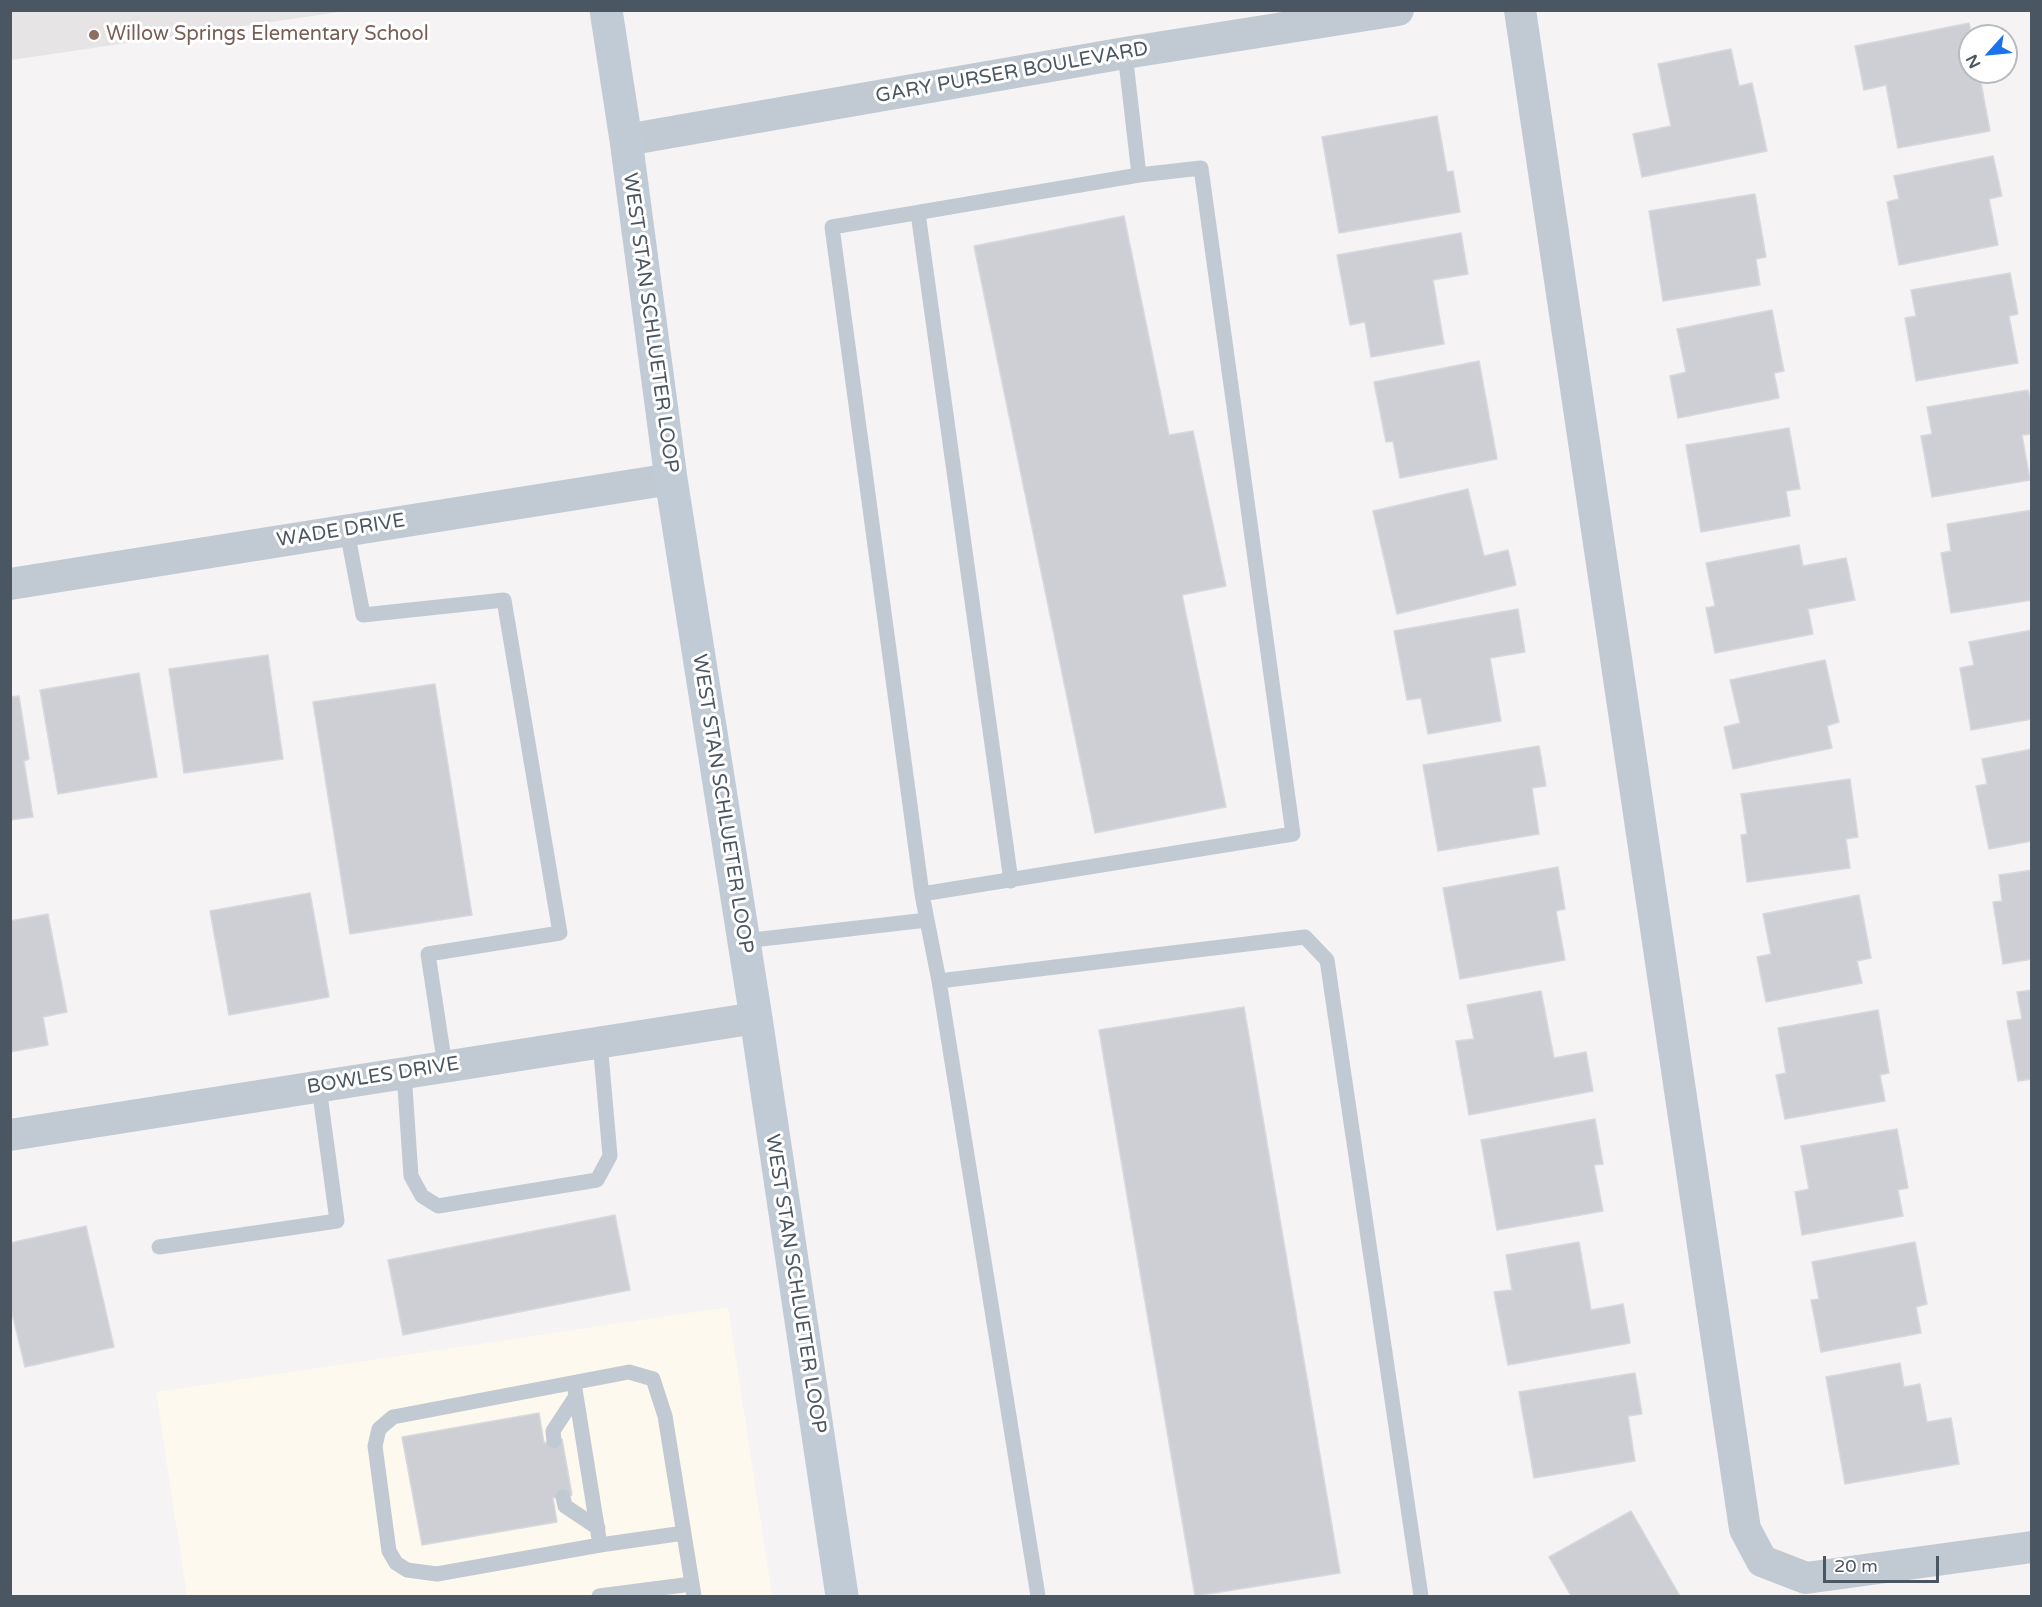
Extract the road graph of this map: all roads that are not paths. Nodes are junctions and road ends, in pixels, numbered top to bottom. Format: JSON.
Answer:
{"nodes":[{"id":1,"x":606,"y":10,"type":"edge"},
{"id":2,"x":1398,"y":10,"type":"edge"},
{"id":3,"x":1520,"y":10,"type":"edge"},
{"id":4,"x":1125,"y":53,"type":"junction"},
{"id":5,"x":626,"y":140,"type":"junction"},
{"id":6,"x":1139,"y":175,"type":"junction"},
{"id":7,"x":918,"y":213,"type":"junction"},
{"id":8,"x":671,"y":479,"type":"junction"},
{"id":9,"x":347,"y":531,"type":"junction"},
{"id":10,"x":10,"y":584,"type":"edge"},
{"id":11,"x":1011,"y":881,"type":"junction"},
{"id":12,"x":922,"y":894,"type":"junction"},
{"id":13,"x":927,"y":920,"type":"junction"},
{"id":14,"x":744,"y":941,"type":"junction"},
{"id":15,"x":939,"y":981,"type":"junction"},
{"id":16,"x":756,"y":1018,"type":"junction"},
{"id":17,"x":600,"y":1042,"type":"junction"},
{"id":18,"x":446,"y":1066,"type":"junction"},
{"id":19,"x":404,"y":1073,"type":"junction"},
{"id":20,"x":319,"y":1087,"type":"junction"},
{"id":21,"x":10,"y":1135,"type":"edge"},
{"id":22,"x":159,"y":1247,"type":"dead end"},
{"id":23,"x":575,"y":1390,"type":"junction"},
{"id":24,"x":554,"y":1441,"type":"dead end"},
{"id":25,"x":562,"y":1497,"type":"dead end"},
{"id":26,"x":598,"y":1528,"type":"junction"},
{"id":27,"x":684,"y":1533,"type":"junction"},
{"id":28,"x":600,"y":1545,"type":"junction"},
{"id":29,"x":2031,"y":1547,"type":"edge"},
{"id":30,"x":693,"y":1590,"type":"edge"},
{"id":31,"x":599,"y":1596,"type":"edge"},
{"id":32,"x":842,"y":1596,"type":"edge"},
{"id":33,"x":1038,"y":1596,"type":"edge"},
{"id":34,"x":1421,"y":1596,"type":"edge"}],
"edges":[{"from":1,"to":5,"type":"main road","name":"WEST STAN SCHLUETER LOOP"},
{"from":2,"to":4,"type":"street","name":"GARY PURSER BOULEVARD"},
{"from":3,"to":29,"type":"street"},
{"from":4,"to":5,"type":"street","name":"GARY PURSER BOULEVARD"},
{"from":4,"to":6,"type":"lane"},
{"from":5,"to":8,"type":"main road","name":"WEST STAN SCHLUETER LOOP"},
{"from":6,"to":7,"type":"lane"},
{"from":6,"to":11,"type":"lane"},
{"from":7,"to":11,"type":"lane"},
{"from":7,"to":12,"type":"lane"},
{"from":8,"to":9,"type":"street","name":"WADE DRIVE"},
{"from":8,"to":14,"type":"main road","name":"WEST STAN SCHLUETER LOOP"},
{"from":9,"to":10,"type":"street","name":"WADE DRIVE"},
{"from":9,"to":18,"type":"lane"},
{"from":11,"to":12,"type":"lane"},
{"from":12,"to":13,"type":"lane"},
{"from":13,"to":14,"type":"lane"},
{"from":13,"to":15,"type":"lane"},
{"from":14,"to":16,"type":"main road","name":"WEST STAN SCHLUETER LOOP"},
{"from":15,"to":33,"type":"lane"},
{"from":15,"to":34,"type":"lane"},
{"from":16,"to":17,"type":"street","name":"BOWLES DRIVE"},
{"from":16,"to":32,"type":"main road","name":"WEST STAN SCHLUETER LOOP"},
{"from":17,"to":18,"type":"street","name":"BOWLES DRIVE"},
{"from":17,"to":19,"type":"lane"},
{"from":18,"to":19,"type":"street","name":"BOWLES DRIVE"},
{"from":19,"to":20,"type":"street","name":"BOWLES DRIVE"},
{"from":20,"to":21,"type":"street","name":"BOWLES DRIVE"},
{"from":20,"to":22,"type":"lane"},
{"from":23,"to":24,"type":"lane"},
{"from":23,"to":26,"type":"lane"},
{"from":23,"to":27,"type":"lane"},
{"from":23,"to":28,"type":"lane"},
{"from":25,"to":26,"type":"lane"},
{"from":26,"to":28,"type":"lane"},
{"from":27,"to":28,"type":"lane"},
{"from":27,"to":30,"type":"lane"},
{"from":30,"to":31,"type":"lane"}]}
